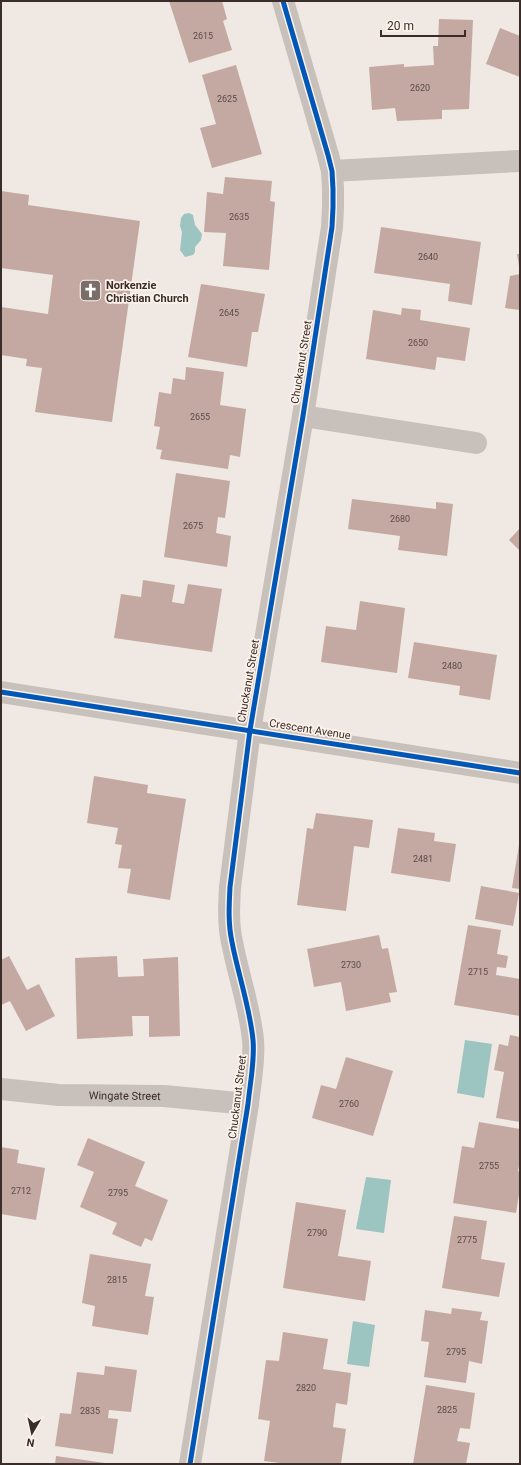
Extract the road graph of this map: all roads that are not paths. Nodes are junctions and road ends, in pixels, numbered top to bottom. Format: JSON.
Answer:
{"nodes":[{"id":1,"x":283,"y":1,"type":"edge"},
{"id":2,"x":519,"y":161,"type":"edge"},
{"id":3,"x":332,"y":171,"type":"junction"},
{"id":4,"x":303,"y":416,"type":"junction"},
{"id":5,"x":476,"y":443,"type":"dead end"},
{"id":6,"x":1,"y":692,"type":"edge"},
{"id":7,"x":250,"y":730,"type":"junction"},
{"id":8,"x":520,"y":773,"type":"edge"},
{"id":9,"x":1,"y":1089,"type":"edge"},
{"id":10,"x":248,"y":1104,"type":"junction"},
{"id":11,"x":190,"y":1464,"type":"edge"}],
"edges":[{"from":1,"to":3,"type":"street","name":"Chuckanut Street"},
{"from":2,"to":3,"type":"street"},
{"from":3,"to":4,"type":"street","name":"Chuckanut Street"},
{"from":4,"to":5,"type":"street","name":"Chuckanut Street"},
{"from":4,"to":7,"type":"street","name":"Chuckanut Street"},
{"from":6,"to":7,"type":"street","name":"Crescent Avenue"},
{"from":7,"to":8,"type":"street","name":"Crescent Avenue"},
{"from":7,"to":10,"type":"street","name":"Chuckanut Street"},
{"from":9,"to":10,"type":"street","name":"Wingate Street"},
{"from":10,"to":11,"type":"street","name":"Chuckanut Street"}]}
